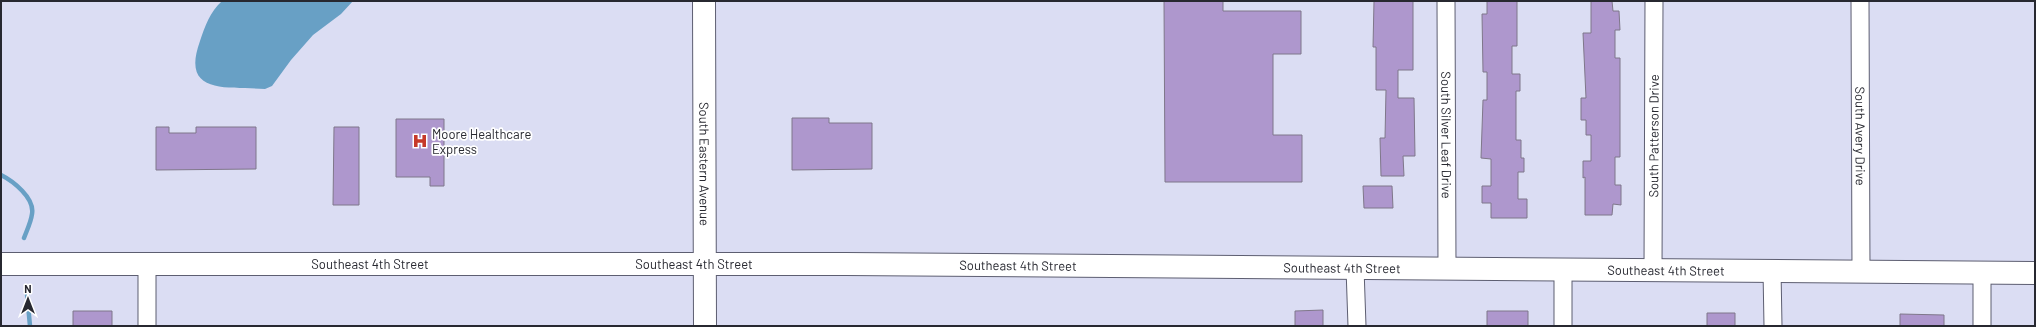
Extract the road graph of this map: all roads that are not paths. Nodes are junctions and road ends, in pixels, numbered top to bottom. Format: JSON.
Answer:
{"nodes":[{"id":1,"x":704,"y":1,"type":"edge"},
{"id":2,"x":1446,"y":1,"type":"edge"},
{"id":3,"x":1654,"y":1,"type":"edge"},
{"id":4,"x":1860,"y":1,"type":"edge"},
{"id":5,"x":1,"y":264,"type":"edge"},
{"id":6,"x":705,"y":264,"type":"junction"},
{"id":7,"x":147,"y":265,"type":"junction"},
{"id":8,"x":1356,"y":268,"type":"junction"},
{"id":9,"x":1447,"y":268,"type":"junction"},
{"id":10,"x":1562,"y":269,"type":"junction"},
{"id":11,"x":1653,"y":270,"type":"junction"},
{"id":12,"x":1772,"y":270,"type":"junction"},
{"id":13,"x":1861,"y":271,"type":"junction"},
{"id":14,"x":1982,"y":272,"type":"junction"},
{"id":15,"x":2035,"y":273,"type":"edge"},
{"id":16,"x":147,"y":326,"type":"edge"},
{"id":17,"x":705,"y":326,"type":"edge"},
{"id":18,"x":1357,"y":326,"type":"edge"},
{"id":19,"x":1563,"y":326,"type":"edge"},
{"id":20,"x":1773,"y":326,"type":"edge"},
{"id":21,"x":1982,"y":326,"type":"edge"}],
"edges":[{"from":1,"to":6,"type":"main road","name":"South Eastern Avenue"},
{"from":2,"to":9,"type":"street","name":"South Silver Leaf Drive"},
{"from":3,"to":11,"type":"street","name":"South Patterson Drive"},
{"from":4,"to":13,"type":"street","name":"South Avery Drive"},
{"from":5,"to":7,"type":"main road","name":"Southeast 4th Street"},
{"from":6,"to":7,"type":"main road","name":"Southeast 4th Street"},
{"from":6,"to":8,"type":"main road","name":"Southeast 4th Street"},
{"from":6,"to":17,"type":"main road","name":"South Eastern Avenue"},
{"from":7,"to":16,"type":"street"},
{"from":8,"to":9,"type":"main road","name":"Southeast 4th Street"},
{"from":8,"to":18,"type":"street"},
{"from":9,"to":10,"type":"main road","name":"Southeast 4th Street"},
{"from":10,"to":11,"type":"main road","name":"Southeast 4th Street"},
{"from":10,"to":19,"type":"street"},
{"from":11,"to":12,"type":"main road","name":"Southeast 4th Street"},
{"from":12,"to":13,"type":"main road","name":"Southeast 4th Street"},
{"from":12,"to":20,"type":"street"},
{"from":13,"to":14,"type":"main road","name":"Southeast 4th Street"},
{"from":14,"to":15,"type":"main road","name":"Southeast 4th Street"},
{"from":14,"to":21,"type":"street"}]}
